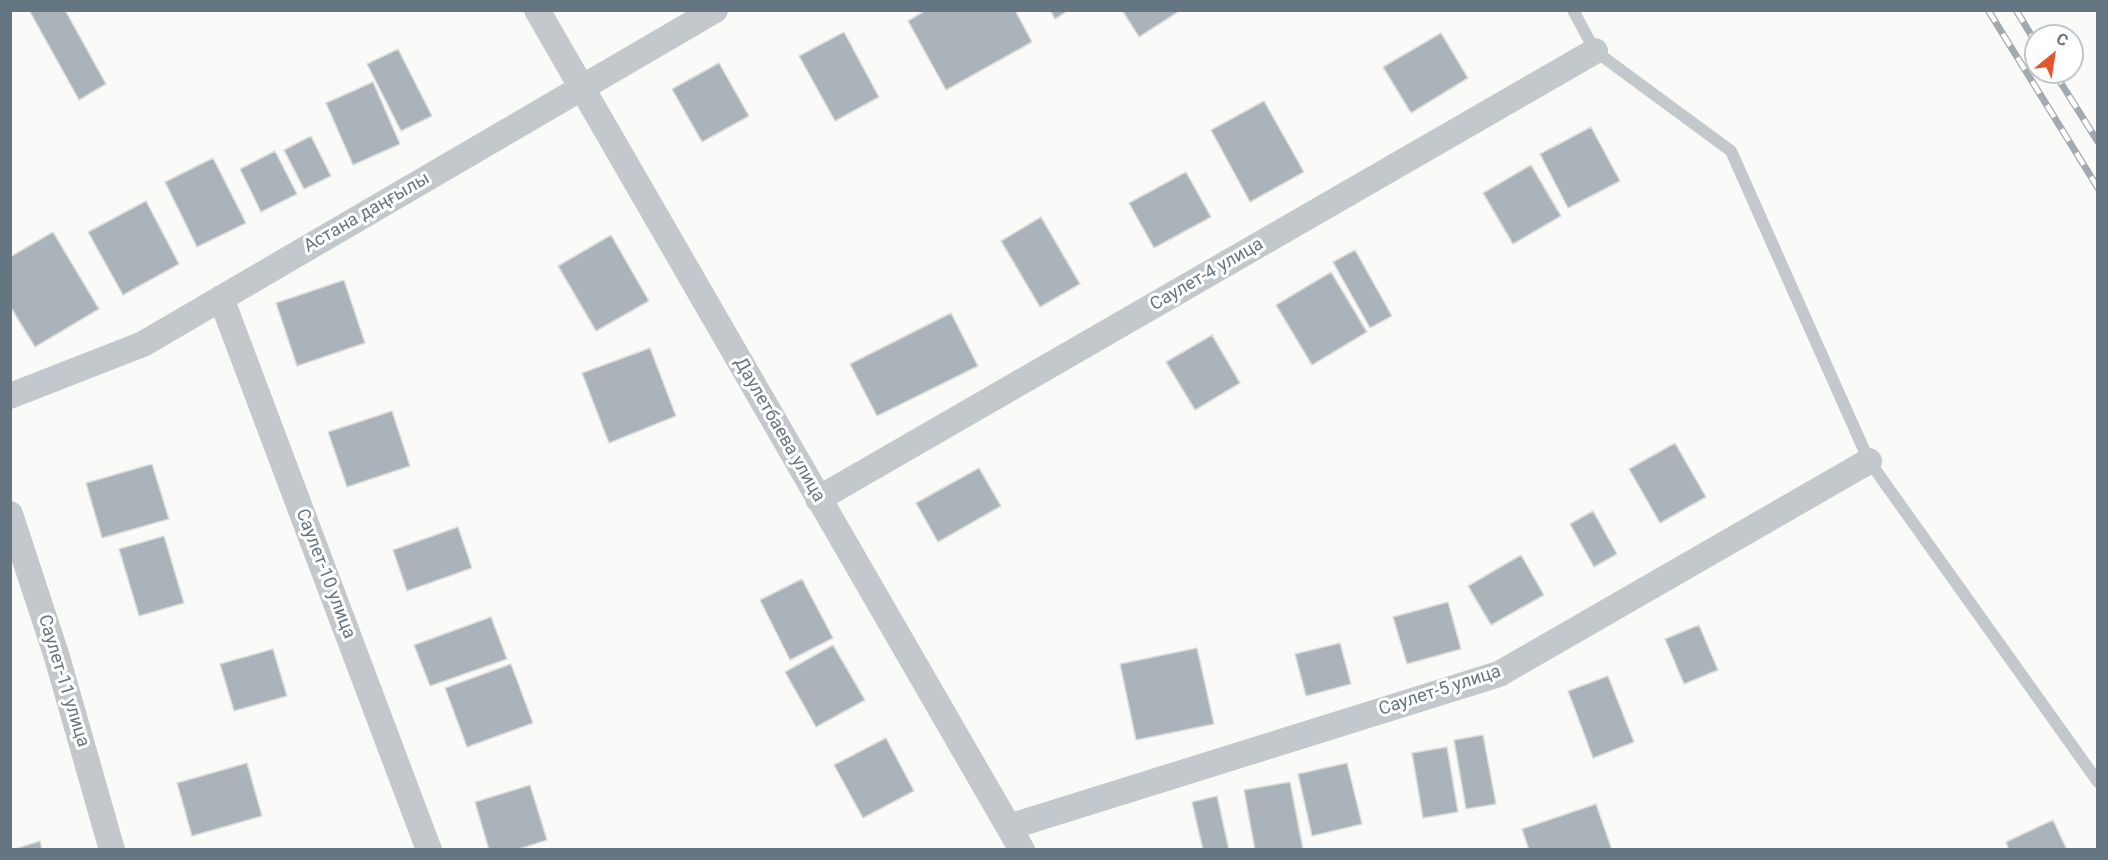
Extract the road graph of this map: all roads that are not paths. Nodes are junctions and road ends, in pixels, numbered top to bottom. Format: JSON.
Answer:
{"nodes":[{"id":1,"x":537,"y":10,"type":"edge"},
{"id":2,"x":715,"y":10,"type":"edge"},
{"id":3,"x":1573,"y":10,"type":"edge"},
{"id":4,"x":1595,"y":51,"type":"junction"},
{"id":5,"x":581,"y":89,"type":"junction"},
{"id":6,"x":221,"y":298,"type":"junction"},
{"id":7,"x":10,"y":396,"type":"edge"},
{"id":8,"x":1869,"y":461,"type":"junction"},
{"id":9,"x":818,"y":499,"type":"junction"},
{"id":10,"x":10,"y":514,"type":"edge"},
{"id":11,"x":2097,"y":782,"type":"edge"},
{"id":12,"x":1009,"y":827,"type":"junction"},
{"id":13,"x":112,"y":849,"type":"edge"},
{"id":14,"x":429,"y":849,"type":"edge"},
{"id":15,"x":1022,"y":849,"type":"edge"}],
"edges":[{"from":1,"to":5,"type":"street","name":"Даулетбаева улица"},
{"from":2,"to":5,"type":"street","name":"Астана даңғылы"},
{"from":3,"to":4,"type":"lane"},
{"from":4,"to":8,"type":"lane"},
{"from":4,"to":9,"type":"street","name":"Саулет-4 улица"},
{"from":5,"to":6,"type":"street","name":"Астана даңғылы"},
{"from":5,"to":9,"type":"street","name":"Даулетбаева улица"},
{"from":6,"to":7,"type":"street","name":"Астана даңғылы"},
{"from":6,"to":14,"type":"street","name":"Саулет-10 улица"},
{"from":8,"to":11,"type":"lane"},
{"from":8,"to":12,"type":"street","name":"Саулет-5 улица"},
{"from":9,"to":12,"type":"street","name":"Даулетбаева улица"},
{"from":10,"to":13,"type":"street","name":"Саулет-11 улица"},
{"from":12,"to":15,"type":"street","name":"Даулетбаева улица"}]}
